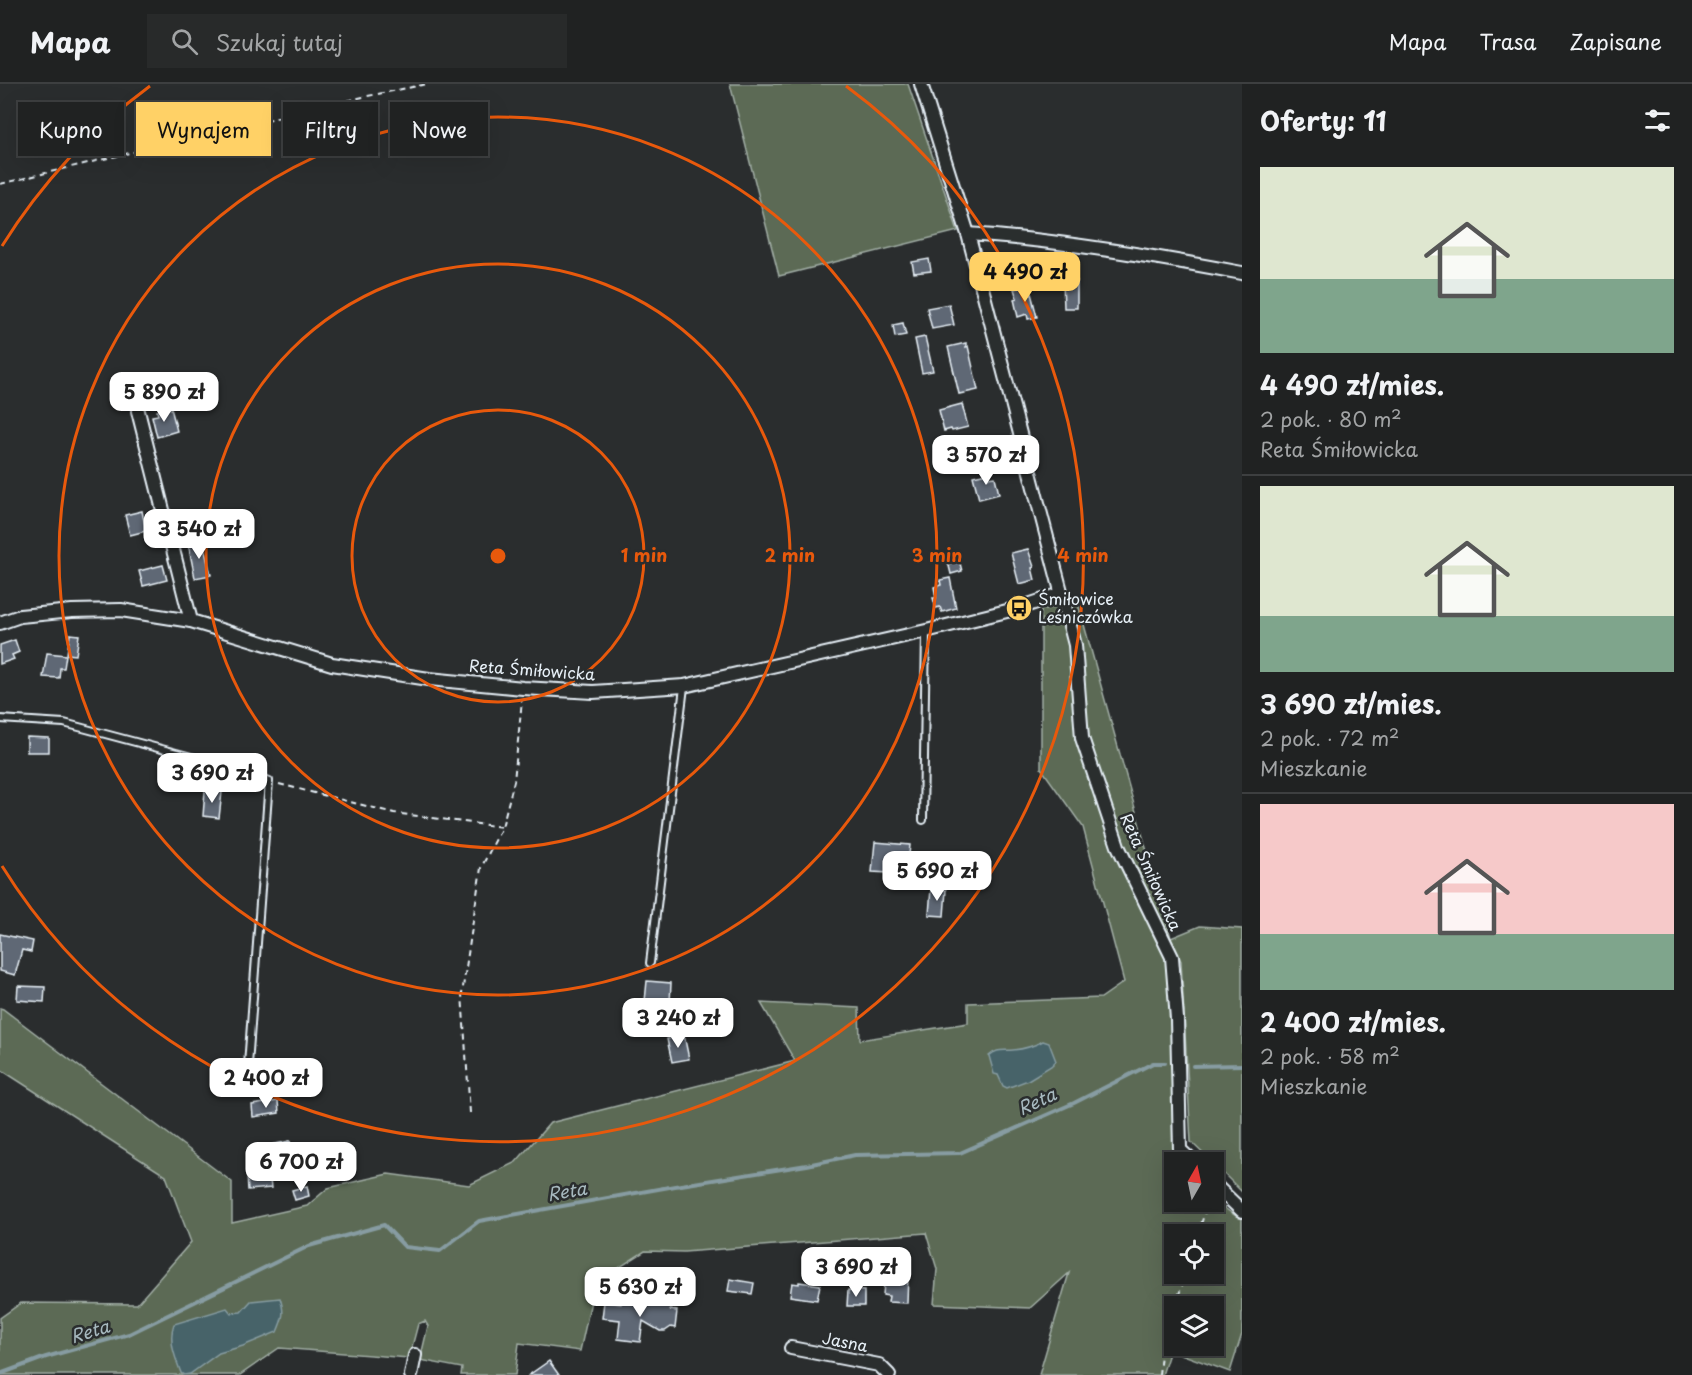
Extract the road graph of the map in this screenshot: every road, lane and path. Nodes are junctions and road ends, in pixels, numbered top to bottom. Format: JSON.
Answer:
{"nodes":[{"id":1,"x":427,"y":84,"type":"edge"},
{"id":2,"x":921,"y":84,"type":"edge"},
{"id":3,"x":0,"y":184,"type":"edge"},
{"id":4,"x":968,"y":234,"type":"junction"},
{"id":5,"x":1242,"y":273,"type":"edge"},
{"id":6,"x":138,"y":411,"type":"dead end"},
{"id":7,"x":1061,"y":594,"type":"junction"},
{"id":8,"x":191,"y":621,"type":"junction"},
{"id":9,"x":0,"y":622,"type":"edge"},
{"id":10,"x":927,"y":631,"type":"junction"},
{"id":11,"x":684,"y":686,"type":"junction"},
{"id":12,"x":523,"y":688,"type":"junction"},
{"id":13,"x":0,"y":719,"type":"edge"},
{"id":14,"x":269,"y":781,"type":"junction"},
{"id":15,"x":923,"y":820,"type":"dead end"},
{"id":16,"x":502,"y":826,"type":"junction"},
{"id":17,"x":650,"y":963,"type":"dead end"},
{"id":18,"x":246,"y":1092,"type":"dead end"},
{"id":19,"x":470,"y":1113,"type":"dead end"},
{"id":20,"x":1182,"y":1152,"type":"edge"},
{"id":21,"x":1224,"y":1194,"type":"edge"},
{"id":22,"x":1242,"y":1211,"type":"edge"},
{"id":23,"x":1164,"y":1343,"type":"edge"},
{"id":24,"x":791,"y":1348,"type":"dead end"},
{"id":25,"x":415,"y":1355,"type":"dead end"},
{"id":26,"x":411,"y":1375,"type":"edge"},
{"id":27,"x":889,"y":1375,"type":"edge"},
{"id":28,"x":1159,"y":1375,"type":"edge"}],
"edges":[{"from":1,"to":3,"type":"path"},
{"from":2,"to":4,"type":"street","name":"Reta Śmiłowicka"},
{"from":4,"to":5,"type":"street"},
{"from":4,"to":7,"type":"street","name":"Reta Śmiłowicka"},
{"from":6,"to":8,"type":"street"},
{"from":7,"to":10,"type":"street","name":"Reta Śmiłowicka"},
{"from":7,"to":20,"type":"street","name":"Reta Śmiłowicka"},
{"from":8,"to":9,"type":"street","name":"Reta Śmiłowicka"},
{"from":8,"to":12,"type":"street","name":"Reta Śmiłowicka"},
{"from":10,"to":11,"type":"street","name":"Reta Śmiłowicka"},
{"from":10,"to":15,"type":"lane"},
{"from":11,"to":12,"type":"street","name":"Reta Śmiłowicka"},
{"from":11,"to":17,"type":"lane"},
{"from":12,"to":16,"type":"path"},
{"from":13,"to":14,"type":"lane"},
{"from":14,"to":16,"type":"path"},
{"from":14,"to":18,"type":"lane"},
{"from":16,"to":19,"type":"path"},
{"from":21,"to":22,"type":"street"},
{"from":23,"to":28,"type":"path"},
{"from":24,"to":27,"type":"street","name":"Jasna"},
{"from":25,"to":26,"type":"street"}]}
